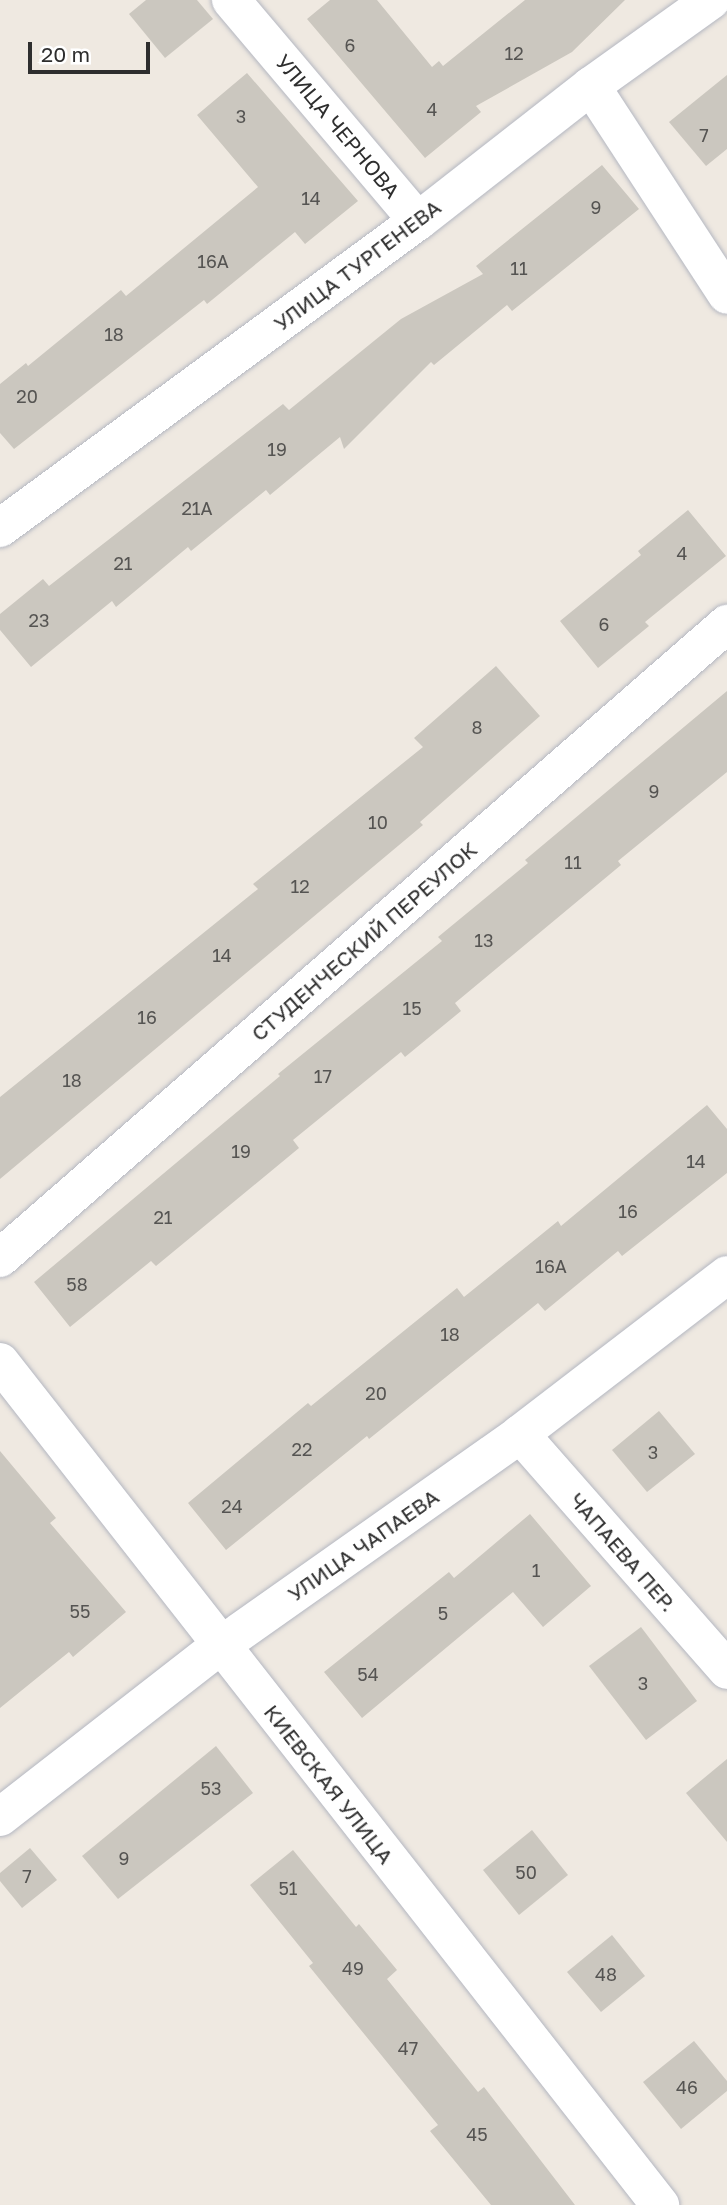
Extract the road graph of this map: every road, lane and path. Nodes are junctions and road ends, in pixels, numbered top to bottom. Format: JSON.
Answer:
{"nodes":[{"id":1,"x":231,"y":0,"type":"edge"},
{"id":2,"x":706,"y":2,"type":"edge"},
{"id":3,"x":591,"y":86,"type":"junction"},
{"id":4,"x":418,"y":221,"type":"junction"},
{"id":5,"x":727,"y":295,"type":"edge"},
{"id":6,"x":0,"y":528,"type":"edge"},
{"id":7,"x":727,"y":624,"type":"edge"},
{"id":8,"x":0,"y":1258,"type":"edge"},
{"id":9,"x":727,"y":1275,"type":"edge"},
{"id":10,"x":0,"y":1362,"type":"edge"},
{"id":11,"x":520,"y":1434,"type":"junction"},
{"id":12,"x":220,"y":1646,"type":"junction"},
{"id":13,"x":727,"y":1670,"type":"edge"},
{"id":14,"x":0,"y":1817,"type":"edge"},
{"id":15,"x":660,"y":2205,"type":"edge"}],
"edges":[{"from":1,"to":4,"type":"street","name":"УЛИЦА ЧЕРНОВА"},
{"from":2,"to":3,"type":"street","name":"УЛИЦА ТУРГЕНЕВА"},
{"from":3,"to":4,"type":"street","name":"УЛИЦА ТУРГЕНЕВА"},
{"from":3,"to":5,"type":"street"},
{"from":4,"to":6,"type":"street","name":"УЛИЦА ТУРГЕНЕВА"},
{"from":7,"to":8,"type":"street","name":"СТУДЕНЧЕСКИЙ ПЕРЕУЛОК"},
{"from":9,"to":11,"type":"street","name":"УЛИЦА ЧАПАЕВА"},
{"from":10,"to":12,"type":"street","name":"КИЕВСКАЯ УЛИЦА"},
{"from":11,"to":12,"type":"street","name":"УЛИЦА ЧАПАЕВА"},
{"from":11,"to":13,"type":"street","name":"ЧАПАЕВА ПЕР."},
{"from":12,"to":14,"type":"street","name":"УЛИЦА ЧАПАЕВА"},
{"from":12,"to":15,"type":"street","name":"КИЕВСКАЯ УЛИЦА"}]}
